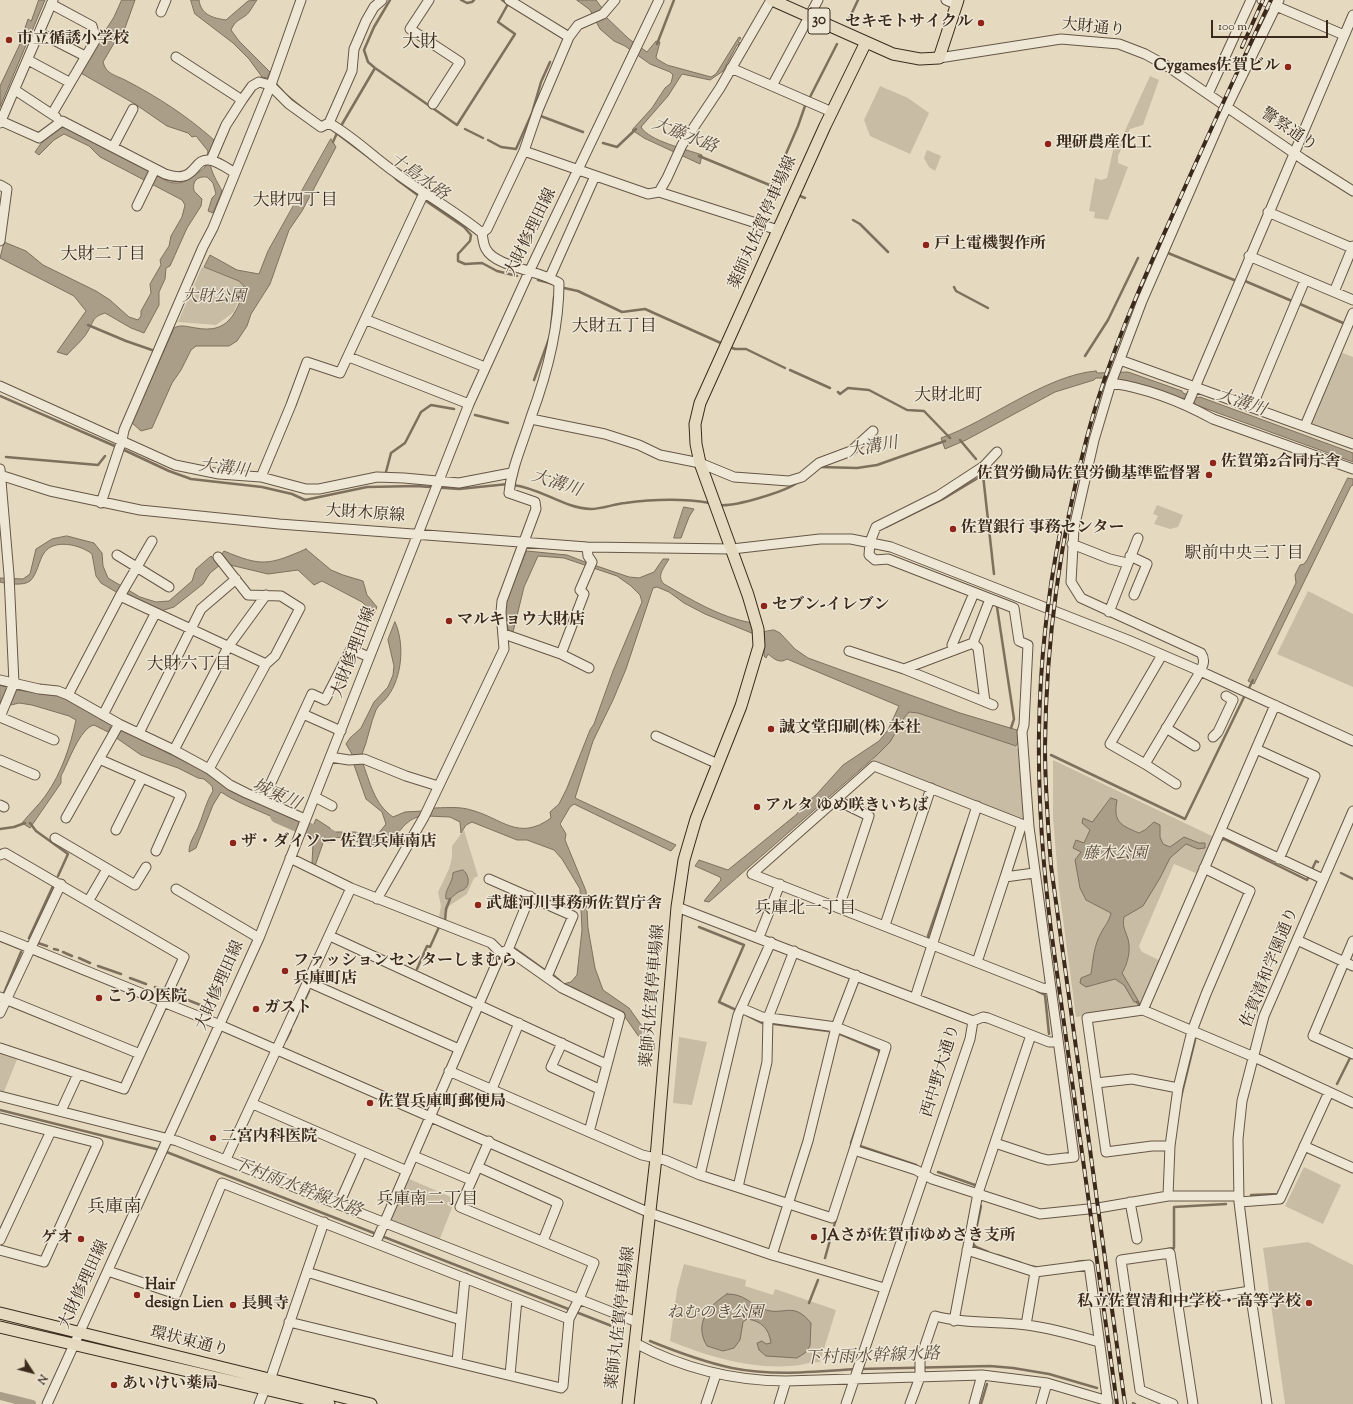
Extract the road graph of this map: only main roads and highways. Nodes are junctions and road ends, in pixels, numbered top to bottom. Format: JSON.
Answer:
{"nodes":[{"id":1,"x":772,"y":0,"type":"edge"},
{"id":2,"x":957,"y":2,"type":"edge"},
{"id":3,"x":866,"y":42,"type":"junction"},
{"id":4,"x":0,"y":1313,"type":"edge"},
{"id":5,"x":0,"y":1327,"type":"edge"},
{"id":6,"x":267,"y":1384,"type":"junction"},
{"id":7,"x":329,"y":1404,"type":"edge"},
{"id":8,"x":371,"y":1404,"type":"edge"},
{"id":9,"x":628,"y":1404,"type":"edge"}],
"edges":[{"from":1,"to":3,"type":"main road","number":"30"},
{"from":2,"to":3,"type":"main road"},
{"from":3,"to":9,"type":"main road","name":"薬師丸佐賀停車場線"},
{"from":4,"to":6,"type":"main road","name":"環状東通り"},
{"from":5,"to":6,"type":"main road","name":"環状東通り"},
{"from":6,"to":7,"type":"main road","name":"環状東通り"},
{"from":6,"to":8,"type":"main road","name":"環状東通り"}]}
